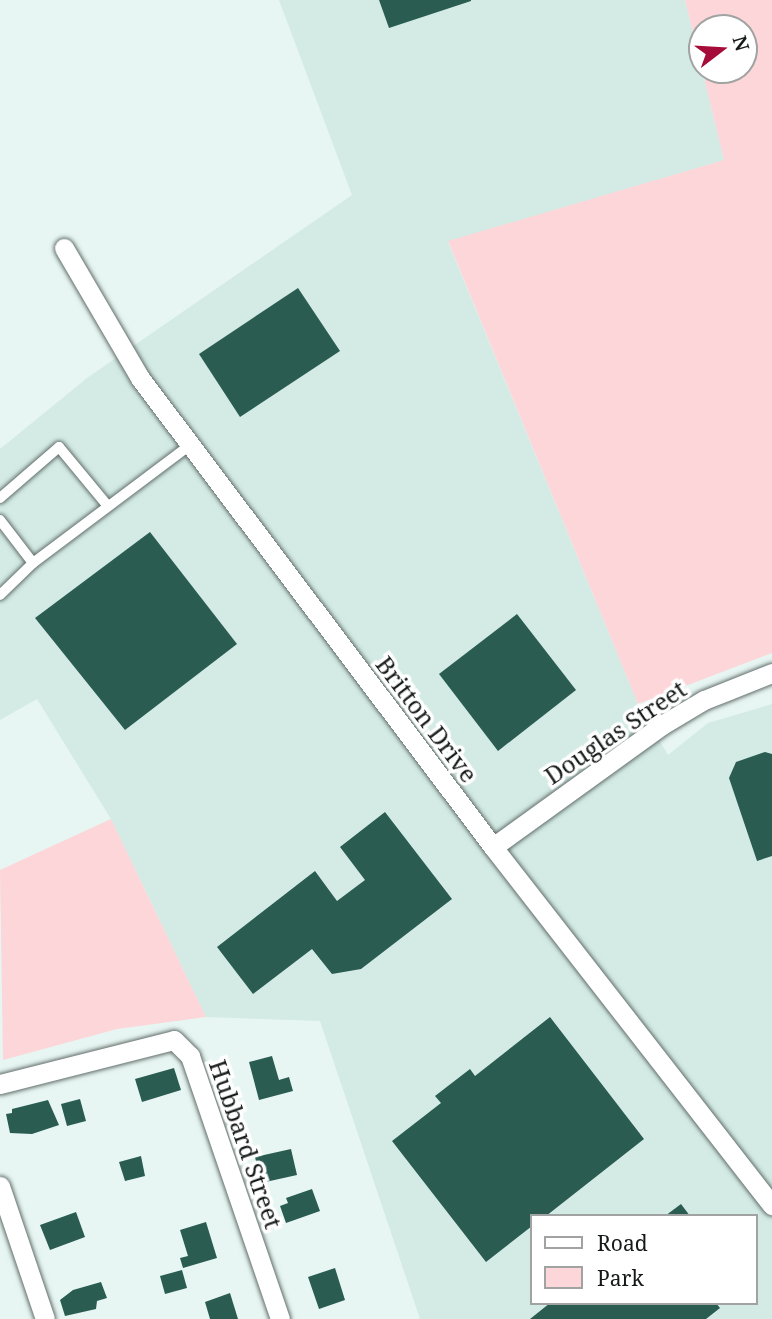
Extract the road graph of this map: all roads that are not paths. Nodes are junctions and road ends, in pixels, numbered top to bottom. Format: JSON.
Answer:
{"nodes":[{"id":1,"x":64,"y":248,"type":"dead end"},
{"id":2,"x":190,"y":445,"type":"junction"},
{"id":3,"x":0,"y":498,"type":"edge"},
{"id":4,"x":107,"y":505,"type":"junction"},
{"id":5,"x":0,"y":520,"type":"edge"},
{"id":6,"x":33,"y":563,"type":"junction"},
{"id":7,"x":0,"y":595,"type":"edge"},
{"id":8,"x":772,"y":673,"type":"edge"},
{"id":9,"x":493,"y":847,"type":"junction"},
{"id":10,"x":0,"y":1084,"type":"edge"},
{"id":11,"x":0,"y":1186,"type":"edge"},
{"id":12,"x":772,"y":1205,"type":"edge"},
{"id":13,"x":45,"y":1319,"type":"edge"},
{"id":14,"x":280,"y":1319,"type":"edge"}],
"edges":[{"from":1,"to":2,"type":"street","name":"Britton Drive"},
{"from":2,"to":4,"type":"lane"},
{"from":2,"to":9,"type":"street","name":"Britton Drive"},
{"from":3,"to":4,"type":"lane"},
{"from":4,"to":6,"type":"lane"},
{"from":5,"to":6,"type":"lane"},
{"from":6,"to":7,"type":"lane"},
{"from":8,"to":9,"type":"street","name":"Douglas Street"},
{"from":9,"to":12,"type":"street","name":"Britton Drive"},
{"from":10,"to":14,"type":"street","name":"Hubbard Street"},
{"from":11,"to":13,"type":"street"}]}
